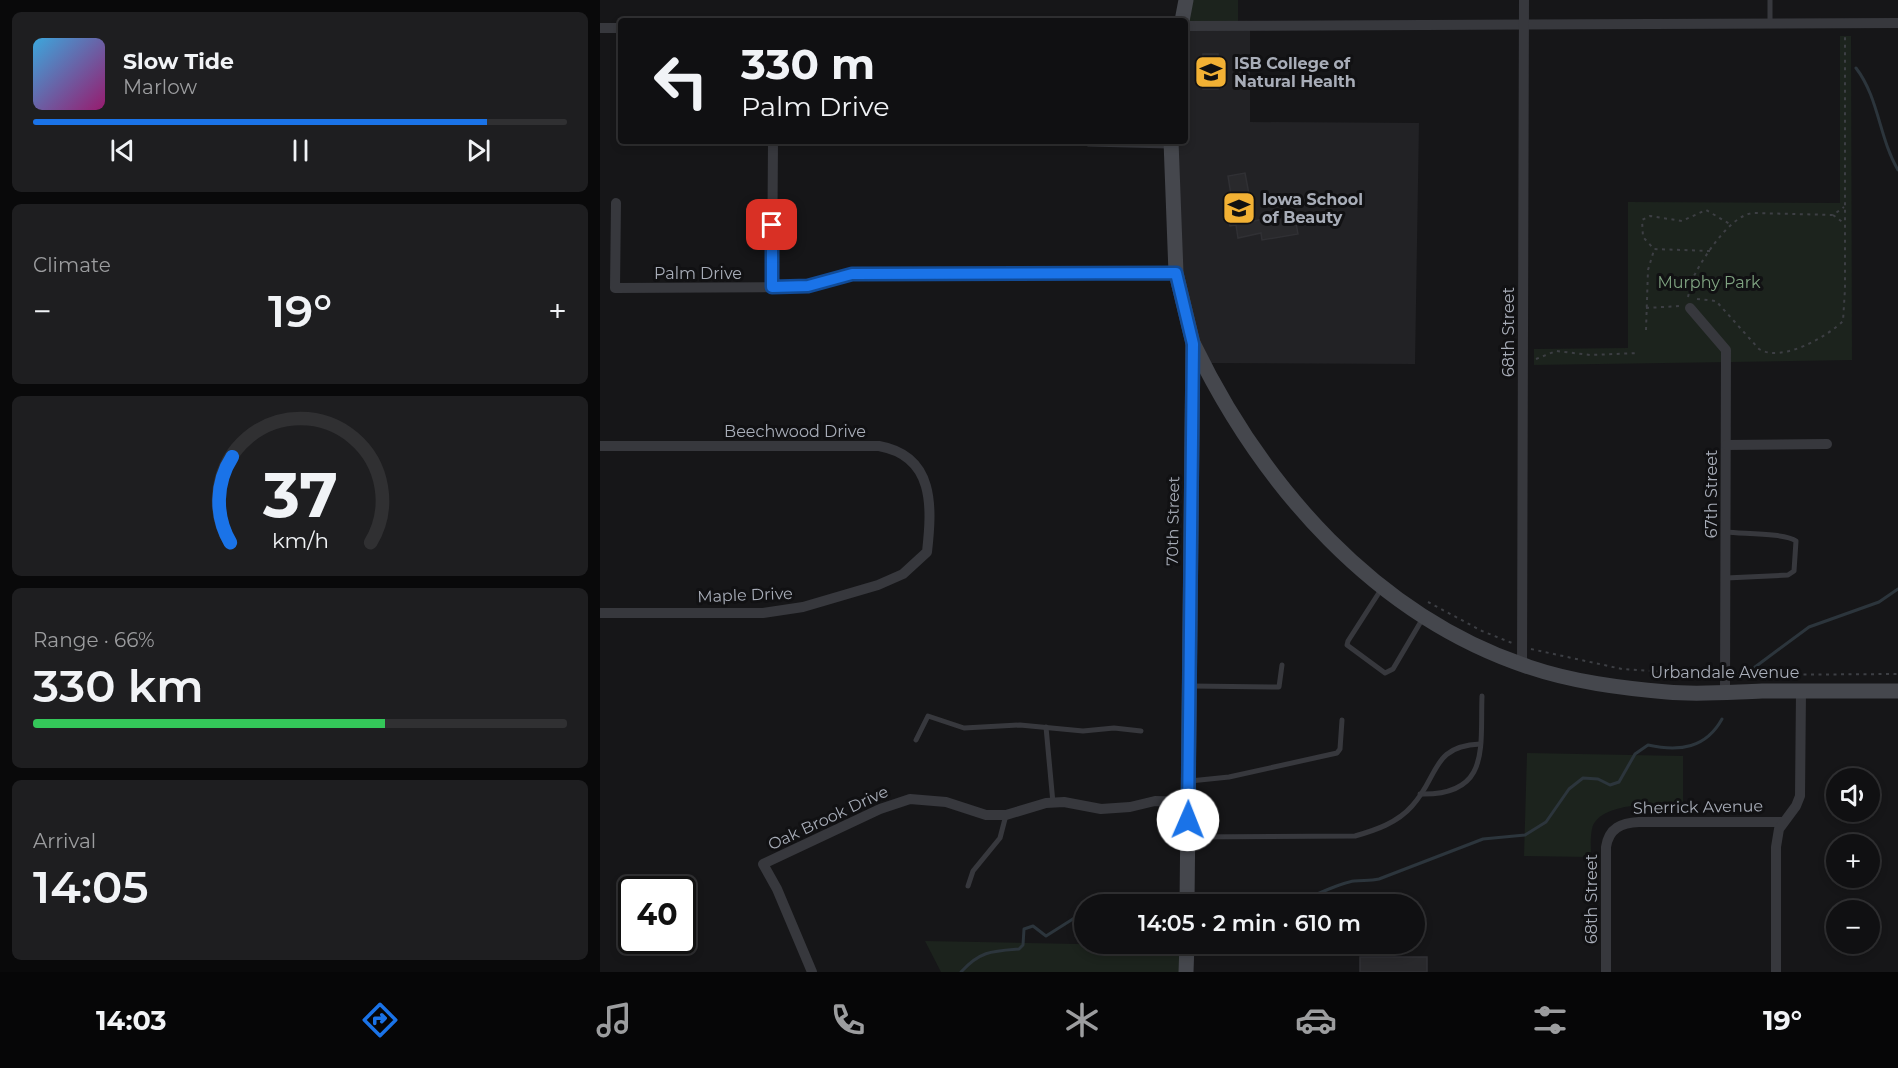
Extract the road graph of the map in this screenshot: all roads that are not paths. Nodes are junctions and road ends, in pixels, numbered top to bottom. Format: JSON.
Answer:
{"nodes":[{"id":1,"x":1186,"y":0,"type":"edge"},
{"id":2,"x":1524,"y":0,"type":"edge"},
{"id":3,"x":1770,"y":0,"type":"edge"},
{"id":4,"x":1183,"y":18,"type":"edge"},
{"id":5,"x":1898,"y":23,"type":"edge"},
{"id":6,"x":1770,"y":24,"type":"junction"},
{"id":7,"x":1188,"y":26,"type":"edge"},
{"id":8,"x":1524,"y":26,"type":"junction"},
{"id":9,"x":600,"y":28,"type":"edge"},
{"id":10,"x":618,"y":28,"type":"edge"},
{"id":11,"x":773,"y":144,"type":"edge"},
{"id":12,"x":1171,"y":144,"type":"edge"},
{"id":13,"x":616,"y":203,"type":"dead end"},
{"id":14,"x":1176,"y":273,"type":"junction"},
{"id":15,"x":772,"y":287,"type":"junction"},
{"id":16,"x":1689,"y":307,"type":"road end"},
{"id":17,"x":1193,"y":344,"type":"junction"},
{"id":18,"x":1827,"y":444,"type":"dead end"},
{"id":19,"x":1726,"y":445,"type":"junction"},
{"id":20,"x":600,"y":446,"type":"edge"},
{"id":21,"x":929,"y":531,"type":"joint"},
{"id":22,"x":1726,"y":532,"type":"junction"},
{"id":23,"x":1726,"y":578,"type":"junction"},
{"id":24,"x":1382,"y":588,"type":"junction"},
{"id":25,"x":600,"y":613,"type":"edge"},
{"id":26,"x":1423,"y":618,"type":"junction"},
{"id":27,"x":1522,"y":664,"type":"junction"},
{"id":28,"x":1282,"y":665,"type":"dead end"},
{"id":29,"x":1189,"y":686,"type":"junction"},
{"id":30,"x":1801,"y":691,"type":"junction"},
{"id":31,"x":1898,"y":691,"type":"edge"},
{"id":32,"x":1725,"y":692,"type":"junction"},
{"id":33,"x":1482,"y":696,"type":"dead end"},
{"id":34,"x":1342,"y":720,"type":"dead end"},
{"id":35,"x":1046,"y":727,"type":"junction"},
{"id":36,"x":1141,"y":731,"type":"dead end"},
{"id":37,"x":916,"y":740,"type":"dead end"},
{"id":38,"x":1480,"y":744,"type":"junction"},
{"id":39,"x":1189,"y":781,"type":"junction"},
{"id":40,"x":1420,"y":794,"type":"junction"},
{"id":41,"x":1188,"y":802,"type":"junction"},
{"id":42,"x":1053,"y":803,"type":"junction"},
{"id":43,"x":1006,"y":815,"type":"junction"},
{"id":44,"x":1782,"y":822,"type":"junction"},
{"id":45,"x":1614,"y":828,"type":"joint"},
{"id":46,"x":1188,"y":837,"type":"junction"},
{"id":47,"x":968,"y":886,"type":"dead end"},
{"id":48,"x":1187,"y":894,"type":"edge"},
{"id":49,"x":1187,"y":954,"type":"edge"},
{"id":50,"x":812,"y":972,"type":"edge"},
{"id":51,"x":1186,"y":972,"type":"edge"},
{"id":52,"x":1606,"y":972,"type":"edge"},
{"id":53,"x":1776,"y":972,"type":"edge"}],
"edges":[{"from":1,"to":4,"type":"street"},
{"from":2,"to":8,"type":"street","name":"68th Street"},
{"from":3,"to":6,"type":"lane"},
{"from":5,"to":6,"type":"street"},
{"from":6,"to":8,"type":"street"},
{"from":7,"to":8,"type":"street"},
{"from":8,"to":27,"type":"street","name":"68th Street"},
{"from":9,"to":10,"type":"street"},
{"from":11,"to":15,"type":"street"},
{"from":12,"to":14,"type":"street","name":"70th Street"},
{"from":13,"to":15,"type":"street","name":"Palm Drive"},
{"from":14,"to":15,"type":"street","name":"Palm Drive"},
{"from":14,"to":17,"type":"street","name":"70th Street"},
{"from":16,"to":19,"type":"street","name":"67th Street"},
{"from":17,"to":24,"type":"street","name":"Urbandale Avenue"},
{"from":17,"to":29,"type":"street","name":"70th Street"},
{"from":18,"to":19,"type":"street"},
{"from":19,"to":22,"type":"street","name":"67th Street"},
{"from":20,"to":21,"type":"street","name":"Beechwood Drive"},
{"from":21,"to":25,"type":"street","name":"Maple Drive"},
{"from":22,"to":23,"type":"street","name":"67th Street"},
{"from":22,"to":23,"type":"lane"},
{"from":23,"to":32,"type":"street","name":"67th Street"},
{"from":24,"to":26,"type":"street","name":"Urbandale Avenue"},
{"from":24,"to":26,"type":"lane"},
{"from":26,"to":27,"type":"street","name":"Urbandale Avenue"},
{"from":27,"to":32,"type":"street","name":"Urbandale Avenue"},
{"from":28,"to":29,"type":"lane"},
{"from":29,"to":39,"type":"street","name":"70th Street"},
{"from":30,"to":31,"type":"street","name":"Urbandale Avenue"},
{"from":30,"to":32,"type":"street","name":"Urbandale Avenue"},
{"from":30,"to":44,"type":"street"},
{"from":33,"to":38,"type":"lane"},
{"from":34,"to":39,"type":"lane"},
{"from":35,"to":36,"type":"lane"},
{"from":35,"to":37,"type":"lane"},
{"from":35,"to":42,"type":"lane"},
{"from":38,"to":40,"type":"lane"},
{"from":38,"to":40,"type":"lane"},
{"from":39,"to":41,"type":"street","name":"70th Street"},
{"from":40,"to":46,"type":"lane"},
{"from":41,"to":42,"type":"street","name":"Oak Brook Drive"},
{"from":41,"to":46,"type":"street","name":"70th Street"},
{"from":42,"to":43,"type":"street","name":"Oak Brook Drive"},
{"from":43,"to":47,"type":"lane"},
{"from":43,"to":50,"type":"street","name":"Oak Brook Drive"},
{"from":44,"to":45,"type":"street","name":"Sherrick Avenue"},
{"from":44,"to":53,"type":"street"},
{"from":45,"to":52,"type":"street","name":"68th Street"},
{"from":46,"to":48,"type":"street","name":"70th Street"},
{"from":49,"to":51,"type":"street"}]}
